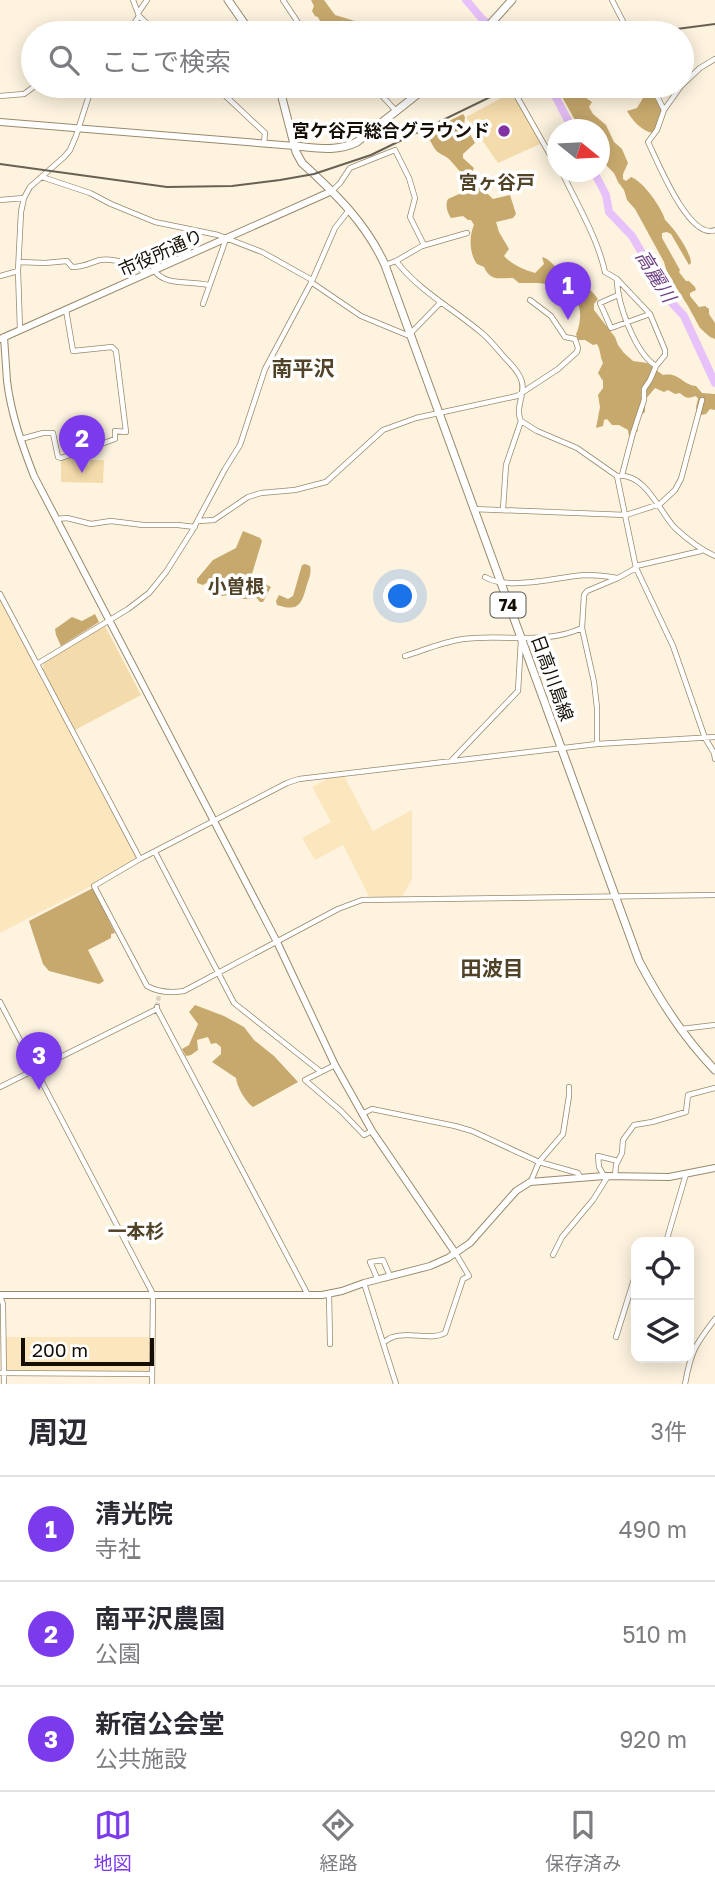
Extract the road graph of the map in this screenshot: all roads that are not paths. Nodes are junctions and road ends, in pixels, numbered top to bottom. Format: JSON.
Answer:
{"nodes":[{"id":1,"x":133,"y":0,"type":"edge"},
{"id":2,"x":147,"y":0,"type":"edge"},
{"id":3,"x":228,"y":0,"type":"edge"},
{"id":4,"x":283,"y":0,"type":"edge"},
{"id":5,"x":512,"y":0,"type":"edge"},
{"id":6,"x":612,"y":0,"type":"edge"},
{"id":7,"x":139,"y":14,"type":"junction"},
{"id":8,"x":135,"y":21,"type":"edge"},
{"id":9,"x":146,"y":21,"type":"edge"},
{"id":10,"x":243,"y":21,"type":"edge"},
{"id":11,"x":298,"y":21,"type":"edge"},
{"id":12,"x":493,"y":21,"type":"edge"},
{"id":13,"x":623,"y":21,"type":"edge"},
{"id":14,"x":715,"y":59,"type":"edge"},
{"id":15,"x":694,"y":73,"type":"edge"},
{"id":16,"x":21,"y":94,"type":"edge"},
{"id":17,"x":0,"y":96,"type":"edge"},
{"id":18,"x":88,"y":98,"type":"edge"},
{"id":19,"x":228,"y":98,"type":"edge"},
{"id":20,"x":282,"y":98,"type":"edge"},
{"id":21,"x":384,"y":98,"type":"edge"},
{"id":22,"x":413,"y":98,"type":"edge"},
{"id":23,"x":518,"y":98,"type":"edge"},
{"id":24,"x":658,"y":98,"type":"edge"},
{"id":25,"x":672,"y":98,"type":"edge"},
{"id":26,"x":664,"y":110,"type":"junction"},
{"id":27,"x":396,"y":111,"type":"junction"},
{"id":28,"x":0,"y":122,"type":"edge"},
{"id":29,"x":78,"y":128,"type":"junction"},
{"id":30,"x":264,"y":143,"type":"junction"},
{"id":31,"x":295,"y":146,"type":"junction"},
{"id":32,"x":547,"y":149,"type":"edge"},
{"id":33,"x":42,"y":177,"type":"junction"},
{"id":34,"x":567,"y":182,"type":"edge"},
{"id":35,"x":332,"y":191,"type":"junction"},
{"id":36,"x":24,"y":198,"type":"junction"},
{"id":37,"x":0,"y":200,"type":"edge"},
{"id":38,"x":350,"y":209,"type":"junction"},
{"id":39,"x":715,"y":230,"type":"edge"},
{"id":40,"x":467,"y":233,"type":"dead end"},
{"id":41,"x":226,"y":239,"type":"junction"},
{"id":42,"x":424,"y":245,"type":"junction"},
{"id":43,"x":396,"y":261,"type":"junction"},
{"id":44,"x":19,"y":262,"type":"junction"},
{"id":45,"x":385,"y":265,"type":"junction"},
{"id":46,"x":18,"y":271,"type":"junction"},
{"id":47,"x":151,"y":272,"type":"junction"},
{"id":48,"x":0,"y":276,"type":"edge"},
{"id":49,"x":617,"y":279,"type":"junction"},
{"id":50,"x":312,"y":281,"type":"junction"},
{"id":51,"x":208,"y":285,"type":"junction"},
{"id":52,"x":618,"y":295,"type":"junction"},
{"id":53,"x":530,"y":300,"type":"dead end"},
{"id":54,"x":440,"y":303,"type":"junction"},
{"id":55,"x":202,"y":304,"type":"dead end"},
{"id":56,"x":66,"y":310,"type":"junction"},
{"id":57,"x":650,"y":314,"type":"junction"},
{"id":58,"x":628,"y":321,"type":"junction"},
{"id":59,"x":20,"y":330,"type":"junction"},
{"id":60,"x":410,"y":334,"type":"junction"},
{"id":61,"x":2,"y":338,"type":"edge"},
{"id":62,"x":656,"y":366,"type":"junction"},
{"id":63,"x":522,"y":394,"type":"junction"},
{"id":64,"x":702,"y":400,"type":"dead end"},
{"id":65,"x":438,"y":413,"type":"junction"},
{"id":66,"x":521,"y":421,"type":"junction"},
{"id":67,"x":20,"y":439,"type":"junction"},
{"id":68,"x":620,"y":475,"type":"junction"},
{"id":69,"x":658,"y":505,"type":"junction"},
{"id":70,"x":473,"y":509,"type":"junction"},
{"id":71,"x":503,"y":509,"type":"junction"},
{"id":72,"x":626,"y":515,"type":"junction"},
{"id":73,"x":56,"y":519,"type":"junction"},
{"id":74,"x":198,"y":521,"type":"junction"},
{"id":75,"x":195,"y":527,"type":"junction"},
{"id":76,"x":701,"y":551,"type":"junction"},
{"id":77,"x":715,"y":556,"type":"edge"},
{"id":78,"x":636,"y":567,"type":"junction"},
{"id":79,"x":485,"y":578,"type":"dead end"},
{"id":80,"x":618,"y":578,"type":"junction"},
{"id":81,"x":501,"y":583,"type":"junction"},
{"id":82,"x":0,"y":594,"type":"edge"},
{"id":83,"x":109,"y":621,"type":"junction"},
{"id":84,"x":582,"y":628,"type":"junction"},
{"id":85,"x":521,"y":639,"type":"junction"},
{"id":86,"x":405,"y":656,"type":"dead end"},
{"id":87,"x":37,"y":664,"type":"junction"},
{"id":88,"x":715,"y":737,"type":"edge"},
{"id":89,"x":705,"y":738,"type":"junction"},
{"id":90,"x":597,"y":744,"type":"junction"},
{"id":91,"x":561,"y":748,"type":"junction"},
{"id":92,"x":715,"y":760,"type":"edge"},
{"id":93,"x":451,"y":761,"type":"junction"},
{"id":94,"x":214,"y":822,"type":"junction"},
{"id":95,"x":155,"y":852,"type":"junction"},
{"id":96,"x":140,"y":859,"type":"junction"},
{"id":97,"x":715,"y":895,"type":"edge"},
{"id":98,"x":615,"y":896,"type":"junction"},
{"id":99,"x":277,"y":942,"type":"junction"},
{"id":100,"x":218,"y":973,"type":"junction"},
{"id":101,"x":0,"y":1002,"type":"edge"},
{"id":102,"x":715,"y":1025,"type":"edge"},
{"id":103,"x":679,"y":1029,"type":"junction"},
{"id":104,"x":335,"y":1065,"type":"junction"},
{"id":105,"x":35,"y":1068,"type":"junction"},
{"id":106,"x":715,"y":1070,"type":"edge"},
{"id":107,"x":321,"y":1072,"type":"junction"},
{"id":108,"x":0,"y":1087,"type":"edge"},
{"id":109,"x":569,"y":1087,"type":"dead end"},
{"id":110,"x":715,"y":1088,"type":"edge"},
{"id":111,"x":362,"y":1114,"type":"junction"},
{"id":112,"x":372,"y":1131,"type":"junction"},
{"id":113,"x":539,"y":1161,"type":"junction"},
{"id":114,"x":618,"y":1161,"type":"junction"},
{"id":115,"x":715,"y":1168,"type":"edge"},
{"id":116,"x":686,"y":1173,"type":"junction"},
{"id":117,"x":609,"y":1176,"type":"junction"},
{"id":118,"x":580,"y":1177,"type":"junction"},
{"id":119,"x":530,"y":1182,"type":"junction"},
{"id":120,"x":667,"y":1237,"type":"edge"},
{"id":121,"x":456,"y":1254,"type":"junction"},
{"id":122,"x":553,"y":1255,"type":"dead end"},
{"id":123,"x":390,"y":1276,"type":"junction"},
{"id":124,"x":378,"y":1280,"type":"junction"},
{"id":125,"x":364,"y":1283,"type":"junction"},
{"id":126,"x":631,"y":1289,"type":"edge"},
{"id":127,"x":330,"y":1293,"type":"junction"},
{"id":128,"x":153,"y":1294,"type":"junction"},
{"id":129,"x":0,"y":1295,"type":"edge"},
{"id":130,"x":308,"y":1295,"type":"junction"},
{"id":131,"x":715,"y":1319,"type":"edge"},
{"id":132,"x":616,"y":1336,"type":"dead end"},
{"id":133,"x":383,"y":1343,"type":"junction"},
{"id":134,"x":330,"y":1344,"type":"dead end"},
{"id":135,"x":2,"y":1373,"type":"edge"},
{"id":136,"x":152,"y":1374,"type":"junction"},
{"id":137,"x":4,"y":1384,"type":"edge"},
{"id":138,"x":152,"y":1384,"type":"edge"},
{"id":139,"x":396,"y":1384,"type":"edge"},
{"id":140,"x":685,"y":1384,"type":"edge"}],
"edges":[{"from":1,"to":7,"type":"street"},
{"from":2,"to":7,"type":"street"},
{"from":3,"to":10,"type":"main road"},
{"from":4,"to":11,"type":"street"},
{"from":5,"to":12,"type":"main road"},
{"from":6,"to":13,"type":"street"},
{"from":7,"to":8,"type":"street"},
{"from":7,"to":9,"type":"street"},
{"from":14,"to":15,"type":"street"},
{"from":16,"to":17,"type":"street"},
{"from":18,"to":29,"type":"street"},
{"from":19,"to":30,"type":"street"},
{"from":20,"to":31,"type":"main road","name":"日高川島線","number":"74"},
{"from":21,"to":27,"type":"street"},
{"from":22,"to":27,"type":"main road"},
{"from":23,"to":32,"type":"street"},
{"from":24,"to":26,"type":"street"},
{"from":25,"to":26,"type":"street"},
{"from":26,"to":39,"type":"street"},
{"from":27,"to":31,"type":"main road"},
{"from":28,"to":29,"type":"street"},
{"from":29,"to":30,"type":"street"},
{"from":29,"to":33,"type":"street"},
{"from":30,"to":31,"type":"street"},
{"from":31,"to":35,"type":"main road","name":"日高川島線","number":"74"},
{"from":33,"to":36,"type":"street"},
{"from":33,"to":41,"type":"street"},
{"from":34,"to":49,"type":"street"},
{"from":35,"to":38,"type":"main road","name":"日高川島線","number":"74"},
{"from":35,"to":41,"type":"street","name":"市役所通り"},
{"from":35,"to":42,"type":"street"},
{"from":36,"to":37,"type":"street"},
{"from":36,"to":44,"type":"street"},
{"from":38,"to":45,"type":"main road","name":"日高川島線","number":"74"},
{"from":38,"to":50,"type":"street"},
{"from":40,"to":42,"type":"street"},
{"from":41,"to":47,"type":"street","name":"市役所通り"},
{"from":41,"to":50,"type":"street"},
{"from":41,"to":51,"type":"street"},
{"from":42,"to":43,"type":"street"},
{"from":43,"to":45,"type":"street"},
{"from":43,"to":54,"type":"street"},
{"from":44,"to":46,"type":"street"},
{"from":44,"to":47,"type":"street"},
{"from":45,"to":60,"type":"main road","name":"日高川島線","number":"74"},
{"from":46,"to":48,"type":"street"},
{"from":46,"to":59,"type":"street"},
{"from":47,"to":51,"type":"street"},
{"from":47,"to":56,"type":"street","name":"市役所通り"},
{"from":49,"to":52,"type":"street"},
{"from":49,"to":57,"type":"street"},
{"from":50,"to":60,"type":"street"},
{"from":50,"to":74,"type":"street"},
{"from":51,"to":55,"type":"street"},
{"from":52,"to":58,"type":"street"},
{"from":52,"to":58,"type":"street"},
{"from":53,"to":63,"type":"street"},
{"from":54,"to":60,"type":"street"},
{"from":54,"to":63,"type":"street"},
{"from":56,"to":59,"type":"street","name":"市役所通り"},
{"from":56,"to":67,"type":"street"},
{"from":57,"to":58,"type":"street"},
{"from":57,"to":62,"type":"street"},
{"from":58,"to":62,"type":"street"},
{"from":59,"to":61,"type":"street","name":"市役所通り"},
{"from":60,"to":65,"type":"main road","name":"日高川島線","number":"74"},
{"from":61,"to":67,"type":"street"},
{"from":62,"to":68,"type":"street"},
{"from":63,"to":65,"type":"street"},
{"from":63,"to":66,"type":"street"},
{"from":64,"to":69,"type":"street"},
{"from":65,"to":70,"type":"main road","name":"日高川島線","number":"74"},
{"from":65,"to":74,"type":"street"},
{"from":66,"to":68,"type":"street"},
{"from":66,"to":71,"type":"street"},
{"from":67,"to":73,"type":"street"},
{"from":68,"to":69,"type":"street"},
{"from":68,"to":72,"type":"street"},
{"from":69,"to":72,"type":"street"},
{"from":69,"to":76,"type":"street"},
{"from":70,"to":71,"type":"street"},
{"from":70,"to":81,"type":"main road","name":"日高川島線","number":"74"},
{"from":71,"to":72,"type":"street"},
{"from":72,"to":78,"type":"street"},
{"from":73,"to":75,"type":"street"},
{"from":73,"to":83,"type":"street"},
{"from":74,"to":75,"type":"street"},
{"from":75,"to":83,"type":"street"},
{"from":76,"to":77,"type":"street"},
{"from":76,"to":78,"type":"street"},
{"from":78,"to":80,"type":"street"},
{"from":78,"to":89,"type":"street"},
{"from":79,"to":81,"type":"street"},
{"from":80,"to":81,"type":"street"},
{"from":80,"to":84,"type":"street"},
{"from":81,"to":85,"type":"main road","name":"日高川島線","number":"74"},
{"from":82,"to":87,"type":"street"},
{"from":83,"to":87,"type":"street"},
{"from":83,"to":94,"type":"street"},
{"from":84,"to":85,"type":"street"},
{"from":84,"to":90,"type":"street"},
{"from":85,"to":86,"type":"street"},
{"from":85,"to":91,"type":"main road","name":"日高川島線","number":"74"},
{"from":85,"to":93,"type":"street"},
{"from":87,"to":96,"type":"street"},
{"from":88,"to":89,"type":"street"},
{"from":89,"to":90,"type":"street"},
{"from":89,"to":92,"type":"street"},
{"from":90,"to":91,"type":"street"},
{"from":91,"to":93,"type":"street"},
{"from":91,"to":98,"type":"main road","name":"日高川島線","number":"74"},
{"from":93,"to":94,"type":"street"},
{"from":94,"to":95,"type":"street"},
{"from":94,"to":99,"type":"street"},
{"from":95,"to":96,"type":"street"},
{"from":95,"to":100,"type":"street"},
{"from":96,"to":100,"type":"street"},
{"from":97,"to":98,"type":"street"},
{"from":98,"to":99,"type":"street"},
{"from":98,"to":103,"type":"main road","name":"日高川島線","number":"74"},
{"from":99,"to":100,"type":"street"},
{"from":99,"to":104,"type":"street"},
{"from":100,"to":107,"type":"street"},
{"from":101,"to":105,"type":"street"},
{"from":102,"to":103,"type":"street"},
{"from":103,"to":106,"type":"main road","name":"日高川島線","number":"74"},
{"from":104,"to":107,"type":"street"},
{"from":104,"to":111,"type":"street"},
{"from":105,"to":108,"type":"street"},
{"from":105,"to":128,"type":"street"},
{"from":105,"to":130,"type":"street"},
{"from":107,"to":112,"type":"street"},
{"from":109,"to":113,"type":"street"},
{"from":110,"to":114,"type":"street"},
{"from":111,"to":112,"type":"street"},
{"from":111,"to":113,"type":"street"},
{"from":112,"to":121,"type":"street"},
{"from":113,"to":118,"type":"street"},
{"from":113,"to":119,"type":"street"},
{"from":114,"to":117,"type":"street"},
{"from":114,"to":117,"type":"street"},
{"from":115,"to":116,"type":"street"},
{"from":116,"to":117,"type":"street"},
{"from":116,"to":120,"type":"street"},
{"from":117,"to":118,"type":"street"},
{"from":117,"to":122,"type":"street"},
{"from":118,"to":119,"type":"street"},
{"from":119,"to":121,"type":"street"},
{"from":121,"to":123,"type":"street"},
{"from":121,"to":133,"type":"street"},
{"from":123,"to":124,"type":"street"},
{"from":123,"to":124,"type":"street"},
{"from":124,"to":125,"type":"street"},
{"from":125,"to":127,"type":"street"},
{"from":125,"to":133,"type":"street"},
{"from":126,"to":132,"type":"street"},
{"from":127,"to":130,"type":"street"},
{"from":127,"to":134,"type":"street"},
{"from":128,"to":129,"type":"street"},
{"from":128,"to":130,"type":"street"},
{"from":128,"to":136,"type":"street"},
{"from":129,"to":135,"type":"street"},
{"from":131,"to":140,"type":"street"},
{"from":133,"to":139,"type":"street"},
{"from":135,"to":136,"type":"street"},
{"from":135,"to":137,"type":"street"},
{"from":136,"to":138,"type":"street"}]}
